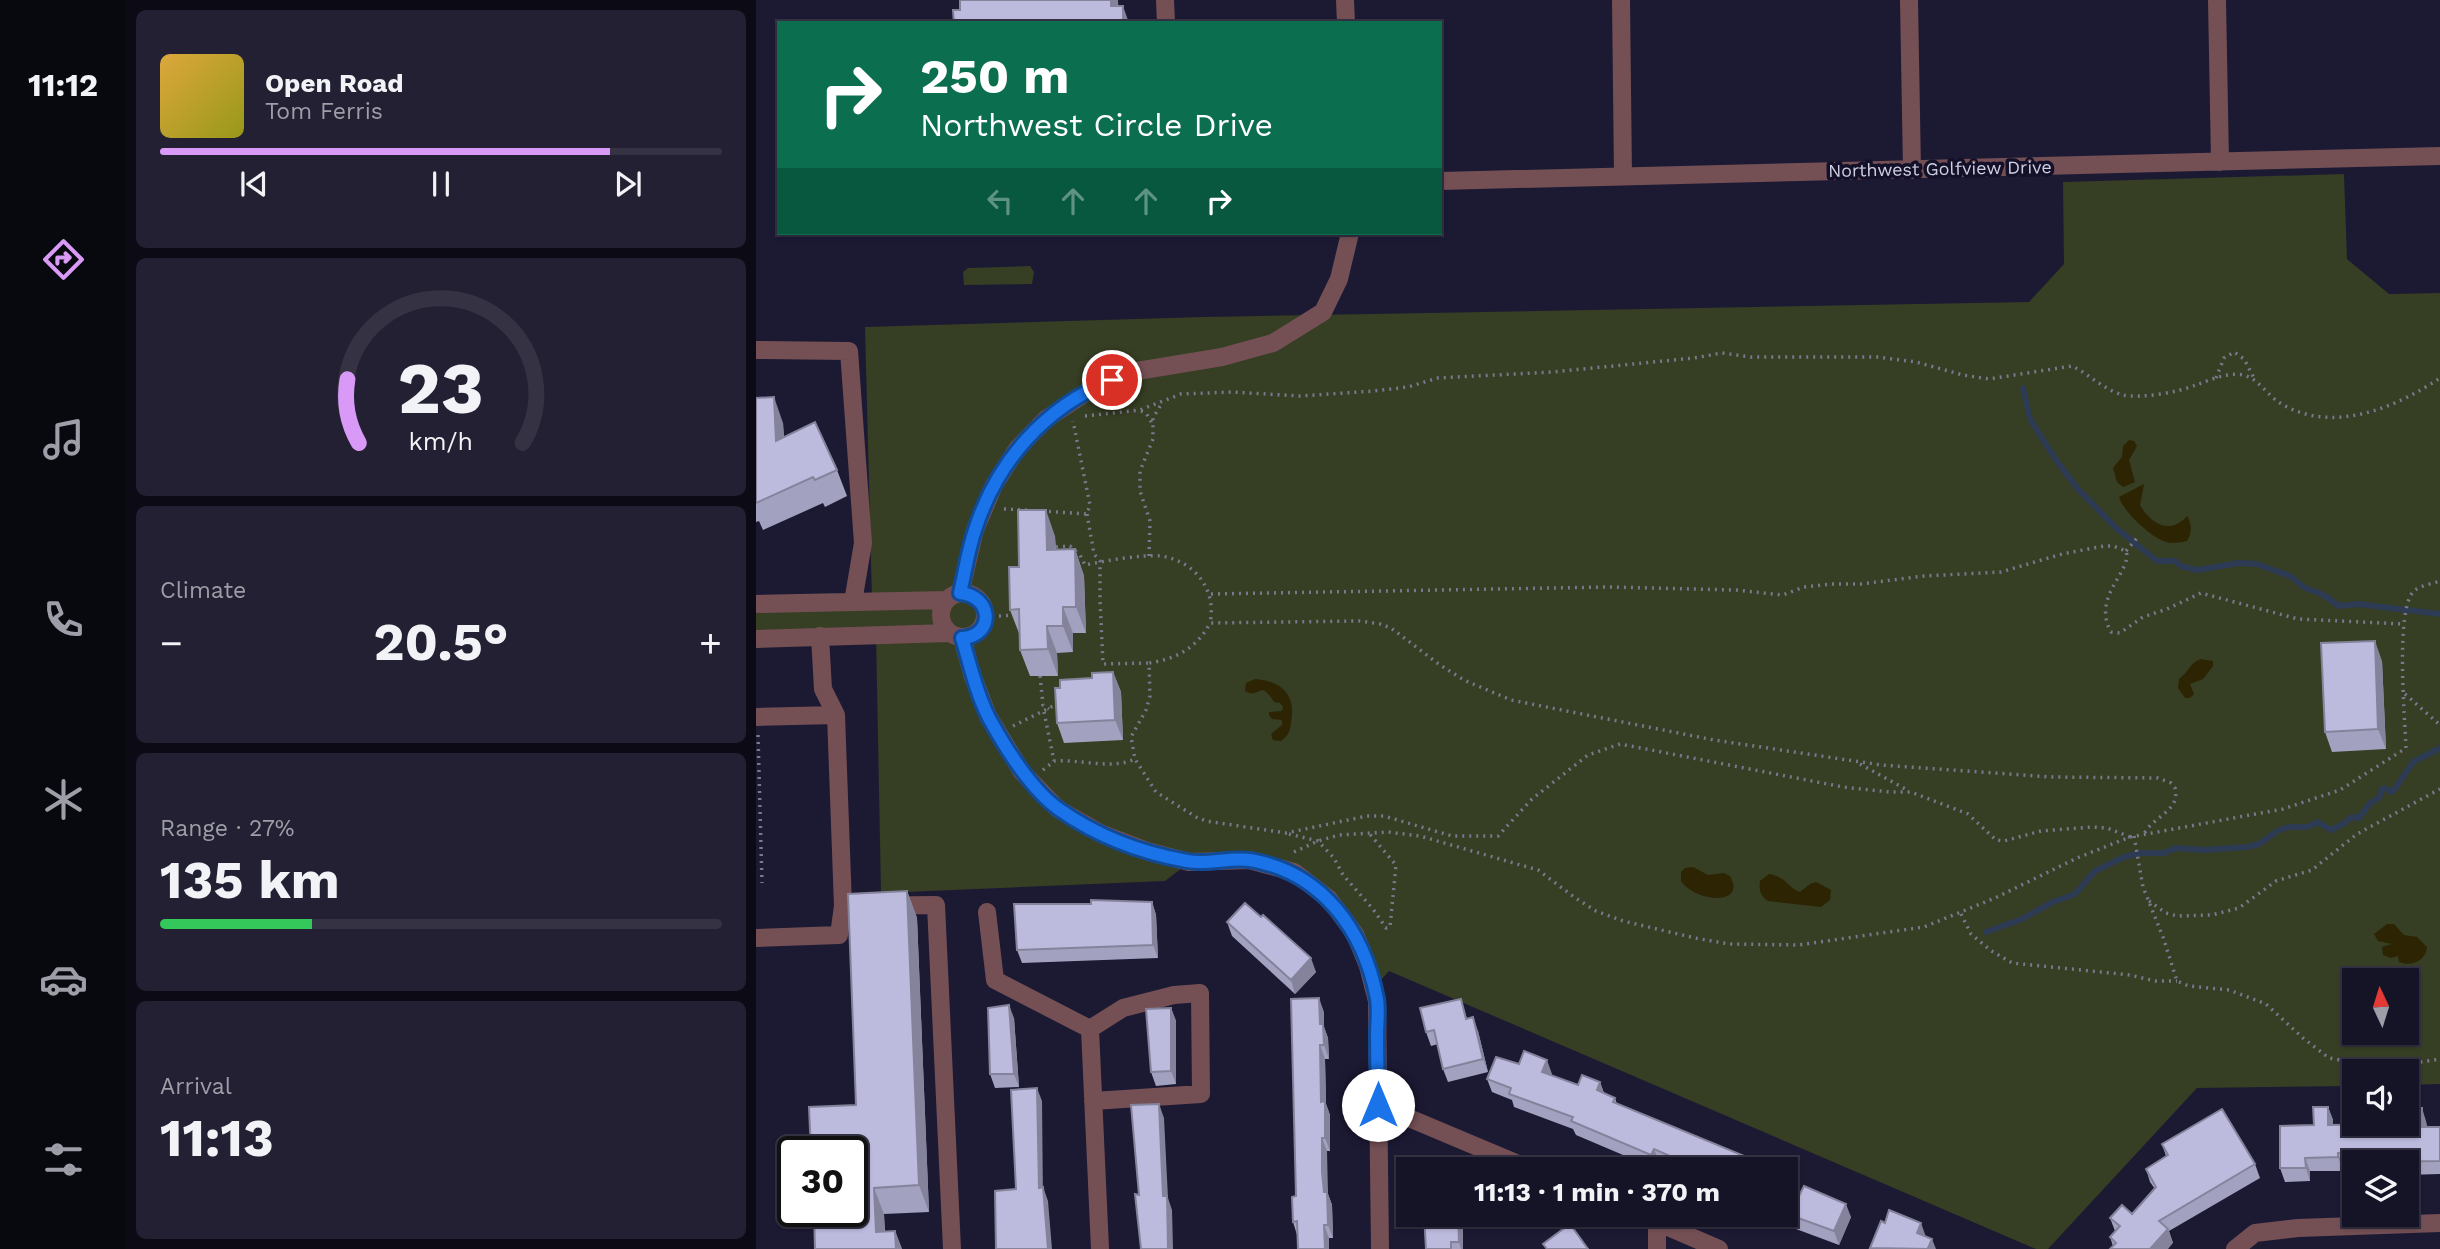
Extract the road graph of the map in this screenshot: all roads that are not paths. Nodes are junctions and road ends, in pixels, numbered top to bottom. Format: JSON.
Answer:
{"nodes":[{"id":1,"x":1165,"y":0,"type":"edge"},
{"id":2,"x":1345,"y":0,"type":"edge"},
{"id":3,"x":1620,"y":0,"type":"edge"},
{"id":4,"x":1909,"y":0,"type":"edge"},
{"id":5,"x":2217,"y":0,"type":"edge"},
{"id":6,"x":1166,"y":21,"type":"edge"},
{"id":7,"x":1346,"y":21,"type":"edge"},
{"id":8,"x":2440,"y":156,"type":"edge"},
{"id":9,"x":2220,"y":162,"type":"junction"},
{"id":10,"x":1912,"y":170,"type":"junction"},
{"id":11,"x":1623,"y":176,"type":"junction"},
{"id":12,"x":1442,"y":181,"type":"edge"},
{"id":13,"x":1350,"y":235,"type":"edge"},
{"id":14,"x":756,"y":350,"type":"edge"},
{"id":15,"x":954,"y":596,"type":"junction"},
{"id":16,"x":853,"y":602,"type":"junction"},
{"id":17,"x":756,"y":604,"type":"edge"},
{"id":18,"x":956,"y":635,"type":"junction"},
{"id":19,"x":820,"y":636,"type":"junction"},
{"id":20,"x":756,"y":639,"type":"edge"},
{"id":21,"x":836,"y":715,"type":"junction"},
{"id":22,"x":757,"y":717,"type":"edge"},
{"id":23,"x":843,"y":906,"type":"junction"},
{"id":24,"x":987,"y":912,"type":"dead end"},
{"id":25,"x":756,"y":938,"type":"edge"},
{"id":26,"x":1090,"y":1029,"type":"junction"},
{"id":27,"x":1093,"y":1101,"type":"junction"},
{"id":28,"x":1378,"y":1105,"type":"junction"},
{"id":29,"x":1502,"y":1157,"type":"edge"},
{"id":30,"x":2440,"y":1223,"type":"edge"},
{"id":31,"x":1657,"y":1227,"type":"edge"},
{"id":32,"x":1668,"y":1227,"type":"edge"},
{"id":33,"x":952,"y":1249,"type":"edge"},
{"id":34,"x":1100,"y":1249,"type":"edge"},
{"id":35,"x":1380,"y":1249,"type":"edge"},
{"id":36,"x":1657,"y":1249,"type":"edge"},
{"id":37,"x":1719,"y":1249,"type":"edge"},
{"id":38,"x":2235,"y":1249,"type":"edge"}],
"edges":[{"from":1,"to":6,"type":"street"},
{"from":2,"to":7,"type":"street"},
{"from":3,"to":11,"type":"street"},
{"from":4,"to":10,"type":"street"},
{"from":5,"to":9,"type":"street"},
{"from":8,"to":9,"type":"street","name":"Northwest Golfview Drive"},
{"from":9,"to":10,"type":"street","name":"Northwest Golfview Drive"},
{"from":10,"to":11,"type":"street","name":"Northwest Golfview Drive"},
{"from":11,"to":12,"type":"street","name":"Northwest Golfview Drive"},
{"from":13,"to":15,"type":"street"},
{"from":14,"to":16,"type":"street"},
{"from":15,"to":16,"type":"street"},
{"from":15,"to":18,"type":"street"},
{"from":15,"to":18,"type":"street"},
{"from":16,"to":17,"type":"street"},
{"from":18,"to":19,"type":"street"},
{"from":18,"to":28,"type":"street"},
{"from":19,"to":20,"type":"street"},
{"from":19,"to":21,"type":"street"},
{"from":21,"to":22,"type":"street"},
{"from":21,"to":23,"type":"street"},
{"from":23,"to":25,"type":"street"},
{"from":23,"to":33,"type":"street"},
{"from":24,"to":26,"type":"street"},
{"from":26,"to":27,"type":"street"},
{"from":26,"to":27,"type":"street"},
{"from":27,"to":34,"type":"street"},
{"from":28,"to":29,"type":"street"},
{"from":28,"to":35,"type":"street"},
{"from":30,"to":38,"type":"street"},
{"from":31,"to":36,"type":"street"},
{"from":32,"to":37,"type":"street"}]}
